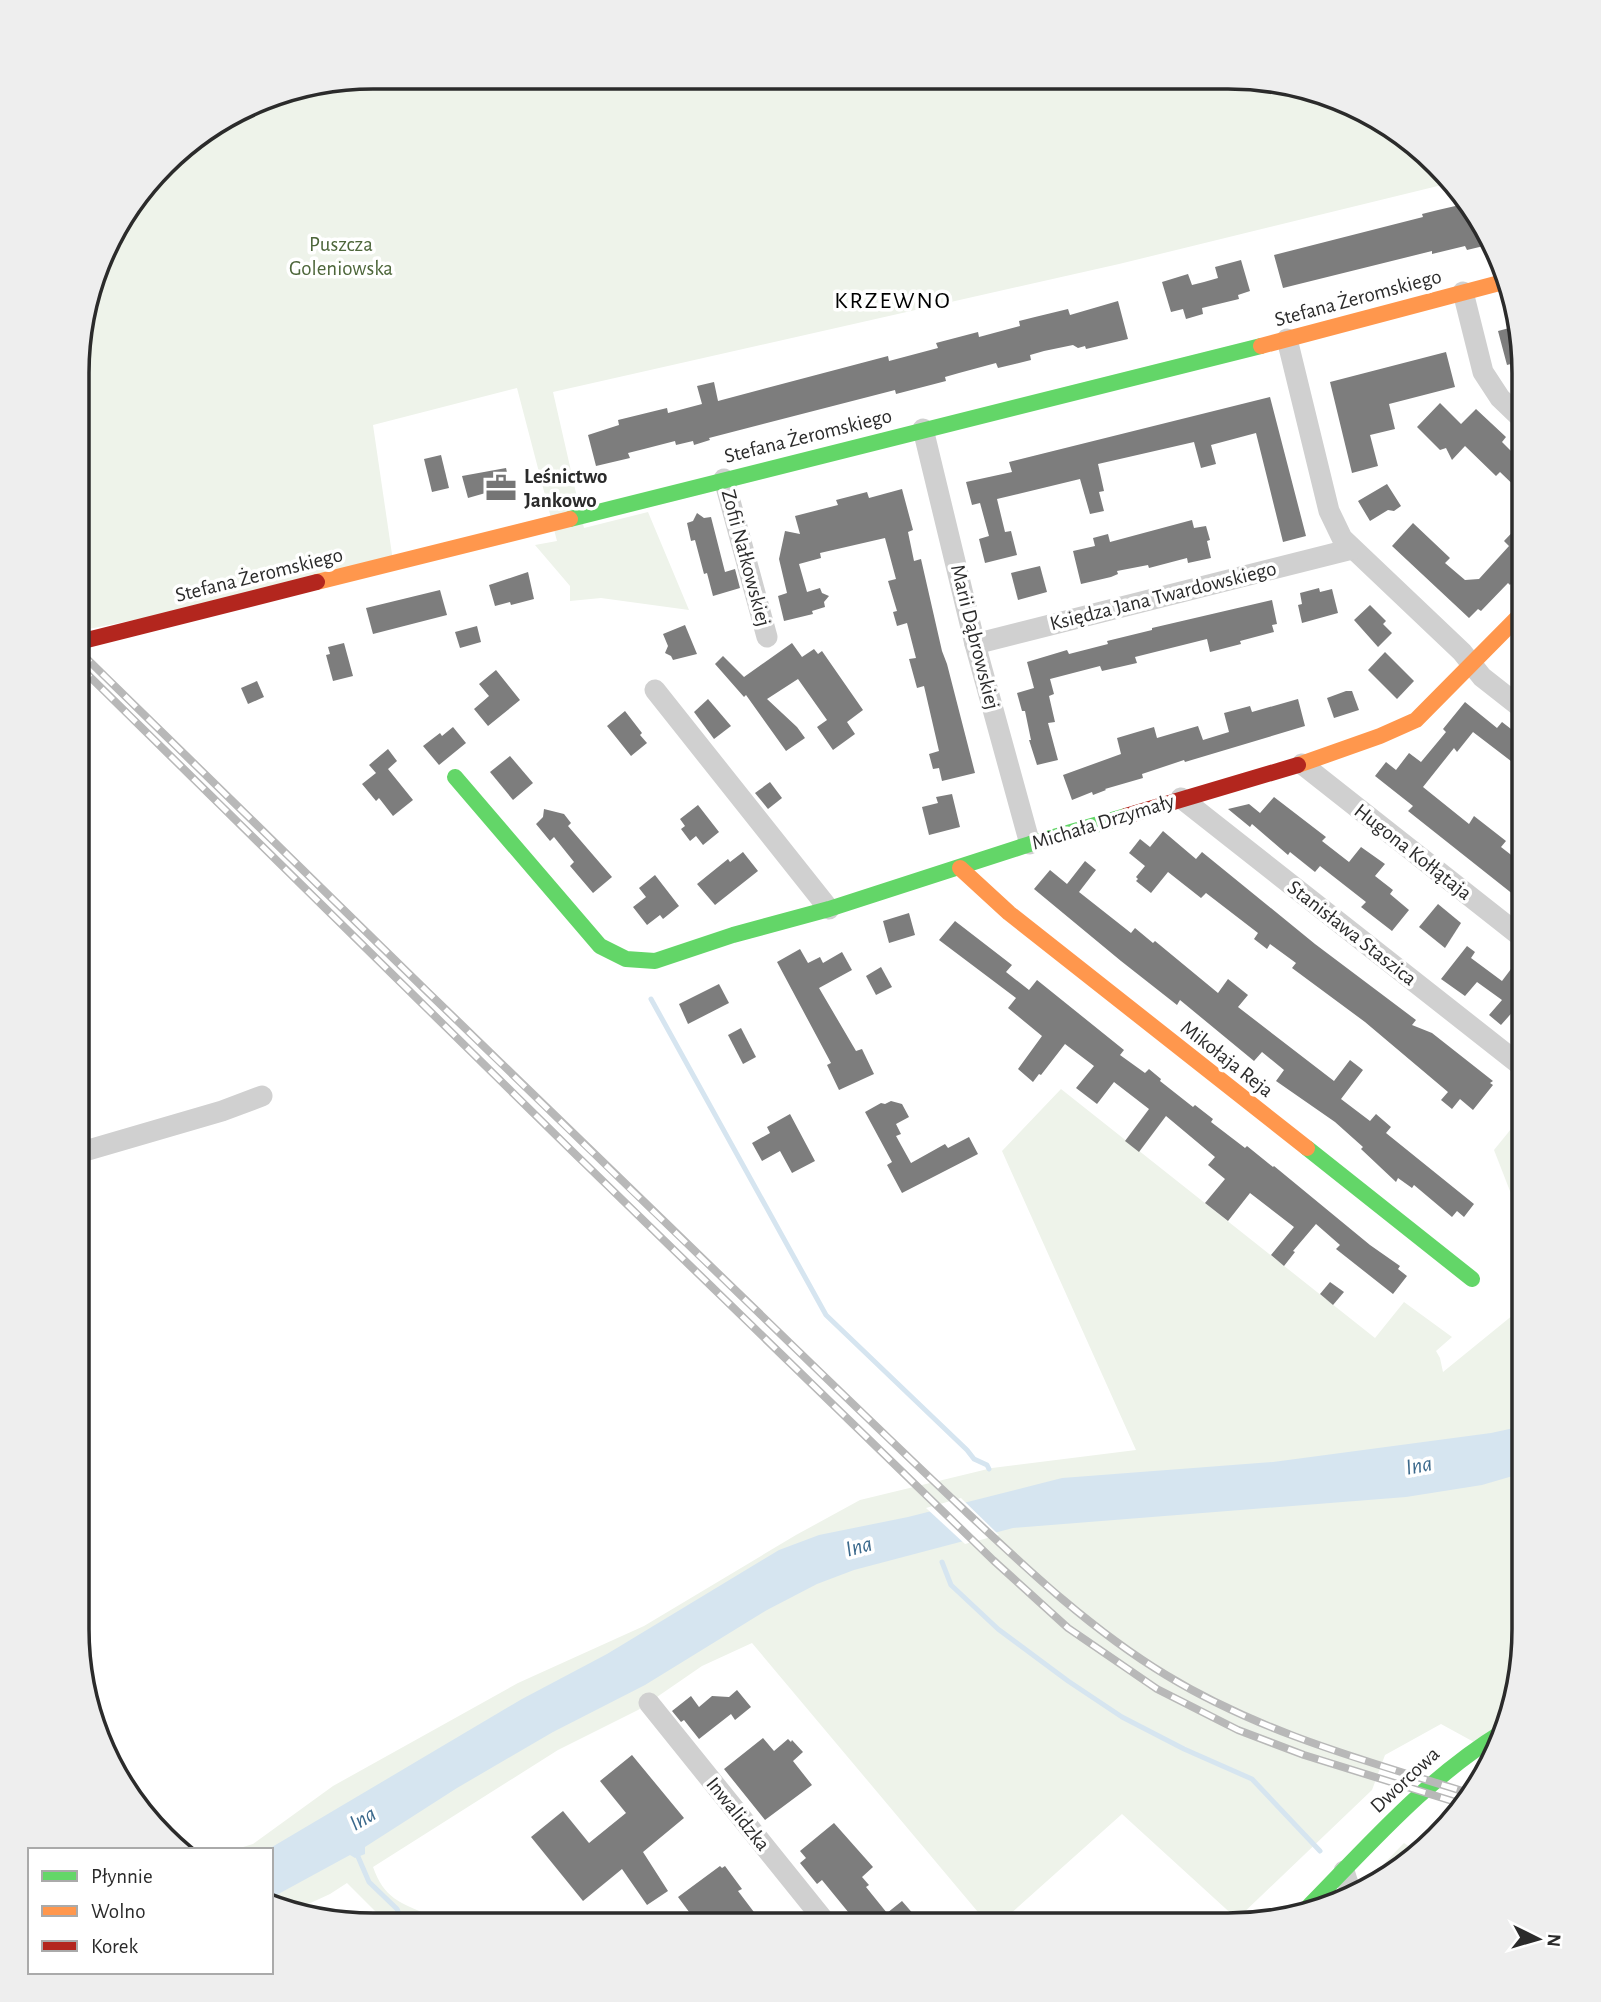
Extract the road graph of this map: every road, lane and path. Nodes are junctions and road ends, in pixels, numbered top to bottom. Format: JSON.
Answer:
{"nodes":[{"id":1,"x":1497,"y":283,"type":"edge"},
{"id":2,"x":1464,"y":292,"type":"junction"},
{"id":3,"x":1287,"y":339,"type":"junction"},
{"id":4,"x":1512,"y":410,"type":"edge"},
{"id":5,"x":923,"y":429,"type":"junction"},
{"id":6,"x":724,"y":479,"type":"junction"},
{"id":7,"x":1352,"y":549,"type":"junction"},
{"id":8,"x":1512,"y":623,"type":"edge"},
{"id":9,"x":767,"y":637,"type":"dead end"},
{"id":10,"x":89,"y":639,"type":"edge"},
{"id":11,"x":975,"y":644,"type":"junction"},
{"id":12,"x":1472,"y":665,"type":"junction"},
{"id":13,"x":655,"y":690,"type":"dead end"},
{"id":14,"x":1512,"y":701,"type":"edge"},
{"id":15,"x":1301,"y":764,"type":"junction"},
{"id":16,"x":455,"y":777,"type":"dead end"},
{"id":17,"x":1181,"y":798,"type":"junction"},
{"id":18,"x":1030,"y":844,"type":"junction"},
{"id":19,"x":960,"y":868,"type":"junction"},
{"id":20,"x":830,"y":909,"type":"junction"},
{"id":21,"x":1512,"y":930,"type":"edge"},
{"id":22,"x":1512,"y":1059,"type":"edge"},
{"id":23,"x":262,"y":1096,"type":"dead end"},
{"id":24,"x":89,"y":1150,"type":"edge"},
{"id":25,"x":1472,"y":1279,"type":"dead end"},
{"id":26,"x":649,"y":1703,"type":"dead end"},
{"id":27,"x":1488,"y":1741,"type":"edge"},
{"id":28,"x":1344,"y":1871,"type":"junction"},
{"id":29,"x":1348,"y":1885,"type":"edge"},
{"id":30,"x":1316,"y":1899,"type":"edge"},
{"id":31,"x":818,"y":1913,"type":"edge"}],
"edges":[{"from":1,"to":2,"type":"street","name":"Stefana Żeromskiego"},
{"from":2,"to":3,"type":"street","name":"Stefana Żeromskiego"},
{"from":2,"to":4,"type":"street"},
{"from":3,"to":5,"type":"street","name":"Stefana Żeromskiego"},
{"from":3,"to":7,"type":"street"},
{"from":5,"to":6,"type":"street","name":"Stefana Żeromskiego"},
{"from":5,"to":11,"type":"street","name":"Marii Dąbrowskiej"},
{"from":6,"to":9,"type":"street","name":"Zofii Nałkowskiej"},
{"from":6,"to":10,"type":"street","name":"Stefana Żeromskiego"},
{"from":7,"to":11,"type":"street","name":"Księdza Jana Twardowskiego"},
{"from":7,"to":12,"type":"street"},
{"from":8,"to":12,"type":"street","name":"Michała Drzymały"},
{"from":11,"to":18,"type":"street","name":"Marii Dąbrowskiej"},
{"from":12,"to":14,"type":"street"},
{"from":12,"to":15,"type":"street","name":"Michała Drzymały"},
{"from":13,"to":20,"type":"street"},
{"from":15,"to":17,"type":"street","name":"Michała Drzymały"},
{"from":15,"to":21,"type":"street","name":"Hugona Kołłątaja"},
{"from":16,"to":20,"type":"street","name":"Michała Drzymały"},
{"from":17,"to":18,"type":"street","name":"Michała Drzymały"},
{"from":17,"to":22,"type":"street","name":"Stanisława Staszica"},
{"from":18,"to":19,"type":"street","name":"Michała Drzymały"},
{"from":19,"to":20,"type":"street","name":"Michała Drzymały"},
{"from":19,"to":25,"type":"street","name":"Mikołaja Reja"},
{"from":23,"to":24,"type":"street"},
{"from":26,"to":31,"type":"street","name":"Inwalidzka"},
{"from":27,"to":28,"type":"street","name":"Dworcowa"},
{"from":28,"to":29,"type":"street"},
{"from":28,"to":30,"type":"street","name":"Dworcowa"}]}
